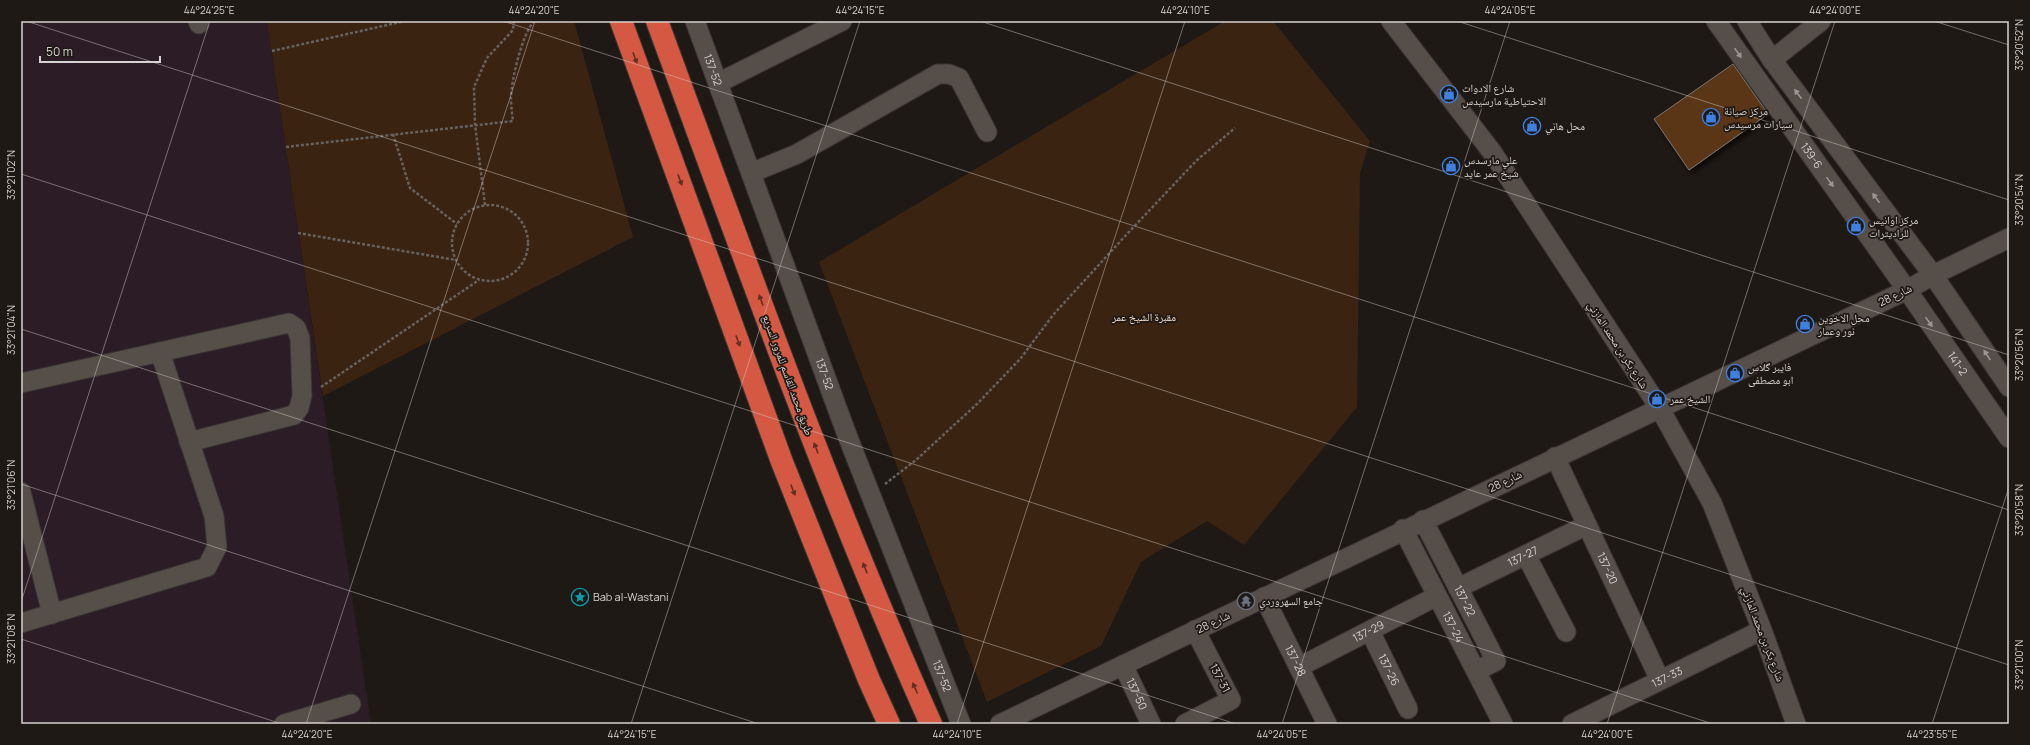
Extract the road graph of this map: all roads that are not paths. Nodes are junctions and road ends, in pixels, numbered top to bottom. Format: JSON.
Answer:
{"nodes":[{"id":1,"x":622,"y":21,"type":"edge"},
{"id":2,"x":657,"y":21,"type":"edge"},
{"id":3,"x":695,"y":21,"type":"edge"},
{"id":4,"x":842,"y":21,"type":"edge"},
{"id":5,"x":1390,"y":21,"type":"edge"},
{"id":6,"x":1747,"y":21,"type":"edge"},
{"id":7,"x":1821,"y":21,"type":"edge"},
{"id":8,"x":1721,"y":23,"type":"edge"},
{"id":9,"x":1772,"y":60,"type":"junction"},
{"id":10,"x":718,"y":83,"type":"junction"},
{"id":11,"x":987,"y":132,"type":"dead end"},
{"id":12,"x":751,"y":172,"type":"junction"},
{"id":13,"x":2009,"y":238,"type":"edge"},
{"id":14,"x":1933,"y":274,"type":"junction"},
{"id":15,"x":1907,"y":290,"type":"junction"},
{"id":16,"x":160,"y":352,"type":"junction"},
{"id":17,"x":21,"y":383,"type":"edge"},
{"id":18,"x":2009,"y":387,"type":"edge"},
{"id":19,"x":1659,"y":407,"type":"junction"},
{"id":20,"x":2009,"y":438,"type":"edge"},
{"id":21,"x":189,"y":442,"type":"junction"},
{"id":22,"x":1555,"y":457,"type":"junction"},
{"id":23,"x":21,"y":492,"type":"edge"},
{"id":24,"x":1423,"y":520,"type":"junction"},
{"id":25,"x":1587,"y":525,"type":"junction"},
{"id":26,"x":1404,"y":529,"type":"junction"},
{"id":27,"x":26,"y":536,"type":"edge"},
{"id":28,"x":1526,"y":555,"type":"junction"},
{"id":29,"x":1458,"y":588,"type":"junction"},
{"id":30,"x":1437,"y":596,"type":"junction"},
{"id":31,"x":1264,"y":597,"type":"junction"},
{"id":32,"x":52,"y":614,"type":"junction"},
{"id":33,"x":21,"y":623,"type":"edge"},
{"id":34,"x":1195,"y":630,"type":"junction"},
{"id":35,"x":1762,"y":630,"type":"junction"},
{"id":36,"x":1370,"y":631,"type":"junction"},
{"id":37,"x":1566,"y":632,"type":"dead end"},
{"id":38,"x":1123,"y":665,"type":"junction"},
{"id":39,"x":1299,"y":667,"type":"junction"},
{"id":40,"x":1476,"y":671,"type":"junction"},
{"id":41,"x":1660,"y":680,"type":"junction"},
{"id":42,"x":351,"y":704,"type":"dead end"},
{"id":43,"x":1408,"y":709,"type":"dead end"},
{"id":44,"x":284,"y":724,"type":"edge"},
{"id":45,"x":889,"y":724,"type":"edge"},
{"id":46,"x":931,"y":724,"type":"edge"},
{"id":47,"x":961,"y":724,"type":"edge"},
{"id":48,"x":1000,"y":724,"type":"edge"},
{"id":49,"x":1151,"y":724,"type":"edge"},
{"id":50,"x":1185,"y":724,"type":"edge"},
{"id":51,"x":1327,"y":724,"type":"edge"},
{"id":52,"x":1503,"y":724,"type":"edge"},
{"id":53,"x":1572,"y":724,"type":"edge"},
{"id":54,"x":1796,"y":724,"type":"edge"}],
"edges":[{"from":1,"to":45,"type":"highway","one_way":true},
{"from":46,"to":2,"type":"highway","name":"طريق محمد القاسم للمرور السريع","one_way":true},
{"from":3,"to":10,"type":"street","name":"137-52"},
{"from":4,"to":10,"type":"street"},
{"from":5,"to":19,"type":"street","name":"شارع بكر بن محمد المازني"},
{"from":6,"to":9,"type":"street"},
{"from":7,"to":9,"type":"street"},
{"from":8,"to":15,"type":"street","name":"139-6","one_way":true},
{"from":14,"to":9,"type":"street","one_way":true},
{"from":10,"to":12,"type":"street","name":"137-52"},
{"from":11,"to":12,"type":"street"},
{"from":12,"to":47,"type":"street","name":"137-52"},
{"from":13,"to":14,"type":"street","name":"شارع 28"},
{"from":14,"to":15,"type":"street","name":"شارع 28"},
{"from":18,"to":14,"type":"street","one_way":true},
{"from":15,"to":19,"type":"street","name":"شارع 28"},
{"from":15,"to":20,"type":"street","name":"141-2","one_way":true},
{"from":16,"to":17,"type":"street"},
{"from":16,"to":21,"type":"street"},
{"from":16,"to":21,"type":"street"},
{"from":19,"to":22,"type":"street","name":"شارع 28"},
{"from":19,"to":35,"type":"street","name":"شارع بكر بن محمد المازني"},
{"from":21,"to":32,"type":"street"},
{"from":22,"to":24,"type":"street","name":"شارع 28"},
{"from":22,"to":25,"type":"street","name":"137-20"},
{"from":23,"to":27,"type":"street"},
{"from":24,"to":26,"type":"street","name":"شارع 28"},
{"from":24,"to":29,"type":"street","name":"137-22"},
{"from":25,"to":28,"type":"street","name":"137-27"},
{"from":25,"to":41,"type":"street","name":"137-20"},
{"from":26,"to":30,"type":"street","name":"137-24"},
{"from":26,"to":31,"type":"street","name":"شارع 28"},
{"from":27,"to":32,"type":"street"},
{"from":28,"to":29,"type":"street","name":"137-27"},
{"from":28,"to":37,"type":"street"},
{"from":29,"to":40,"type":"street","name":"137-22"},
{"from":30,"to":36,"type":"street","name":"137-29"},
{"from":30,"to":40,"type":"street","name":"137-24"},
{"from":31,"to":34,"type":"street","name":"شارع 28"},
{"from":31,"to":39,"type":"street","name":"137-28"},
{"from":32,"to":33,"type":"street"},
{"from":34,"to":38,"type":"street","name":"شارع 28"},
{"from":34,"to":50,"type":"street","name":"137-31"},
{"from":35,"to":41,"type":"street","name":"137-33"},
{"from":35,"to":54,"type":"street","name":"شارع بكر بن محمد المازني"},
{"from":36,"to":39,"type":"street","name":"137-29"},
{"from":36,"to":43,"type":"street","name":"137-26"},
{"from":38,"to":48,"type":"street","name":"شارع 28"},
{"from":38,"to":49,"type":"street","name":"137-50"},
{"from":39,"to":51,"type":"street","name":"137-28"},
{"from":40,"to":52,"type":"street","name":"137-24"},
{"from":41,"to":53,"type":"street","name":"137-33"},
{"from":42,"to":44,"type":"street"}]}
